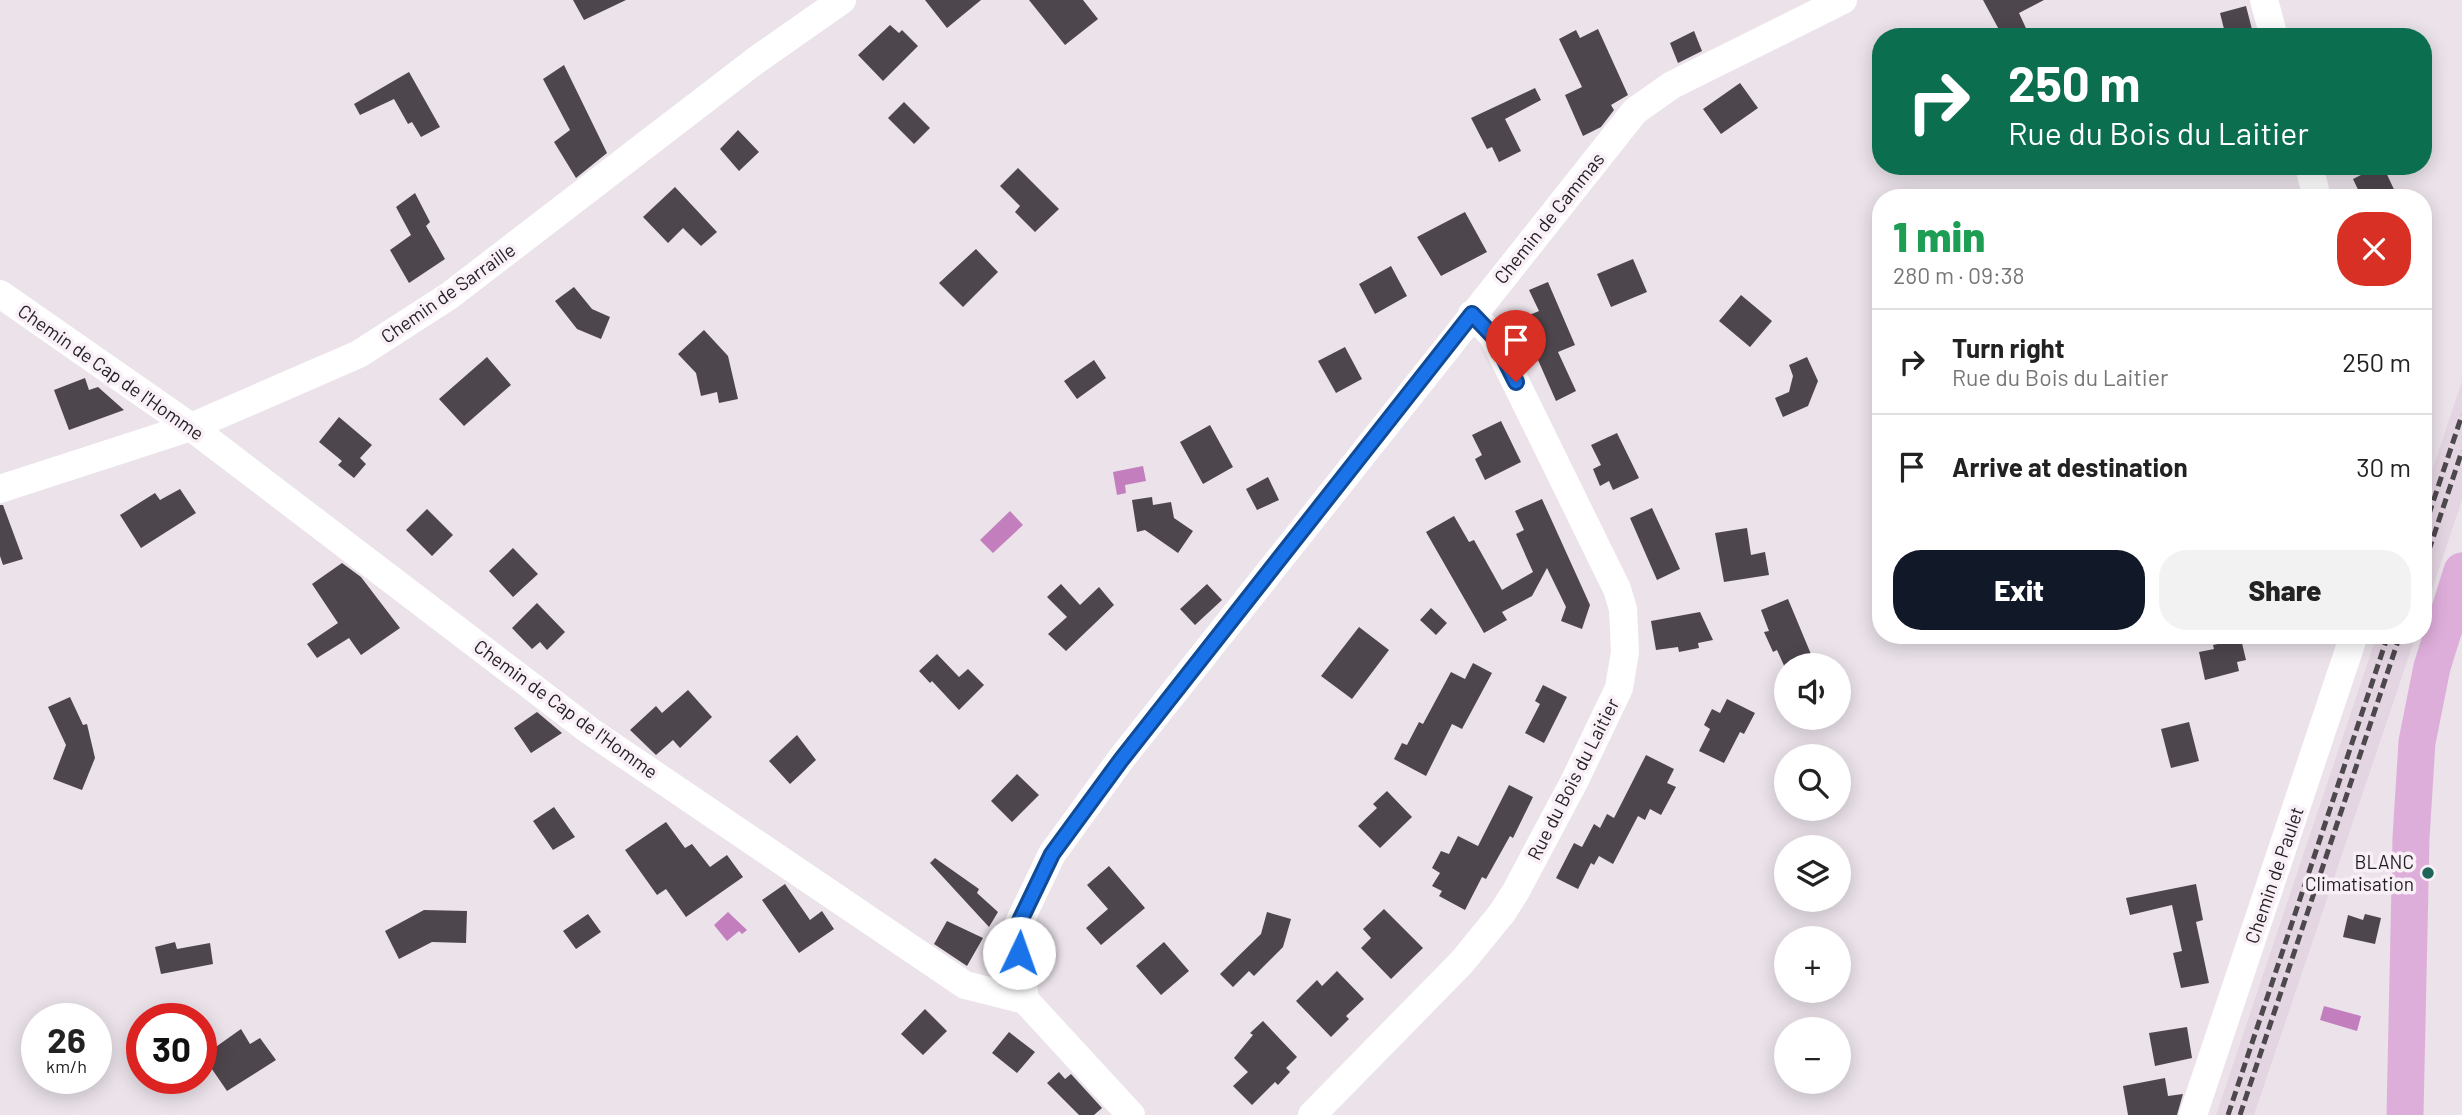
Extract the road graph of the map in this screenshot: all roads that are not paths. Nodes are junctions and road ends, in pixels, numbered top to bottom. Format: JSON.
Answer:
{"nodes":[{"id":1,"x":842,"y":0,"type":"edge"},
{"id":2,"x":1843,"y":0,"type":"edge"},
{"id":3,"x":2264,"y":0,"type":"edge"},
{"id":4,"x":2272,"y":28,"type":"edge"},
{"id":5,"x":0,"y":294,"type":"edge"},
{"id":6,"x":1472,"y":314,"type":"junction"},
{"id":7,"x":191,"y":427,"type":"junction"},
{"id":8,"x":0,"y":489,"type":"edge"},
{"id":9,"x":2462,"y":571,"type":"edge"},
{"id":10,"x":2351,"y":644,"type":"edge"},
{"id":11,"x":1025,"y":1000,"type":"junction"},
{"id":12,"x":1131,"y":1115,"type":"edge"},
{"id":13,"x":1312,"y":1115,"type":"edge"},
{"id":14,"x":2193,"y":1115,"type":"edge"},
{"id":15,"x":2404,"y":1115,"type":"edge"}],
"edges":[{"from":1,"to":7,"type":"street","name":"Chemin de Sarraille"},
{"from":2,"to":6,"type":"street","name":"Chemin de Cammas"},
{"from":3,"to":4,"type":"street"},
{"from":5,"to":7,"type":"street","name":"Chemin de Cap de l'Homme"},
{"from":6,"to":11,"type":"street","name":"Chemin de Cammas"},
{"from":6,"to":13,"type":"street","name":"Rue du Bois du Laitier"},
{"from":7,"to":8,"type":"street","name":"Chemin de Sarraille"},
{"from":7,"to":11,"type":"street","name":"Chemin de Cap de l'Homme"},
{"from":9,"to":15,"type":"main road"},
{"from":10,"to":14,"type":"street","name":"Chemin de Paulet"},
{"from":11,"to":12,"type":"street"}]}
